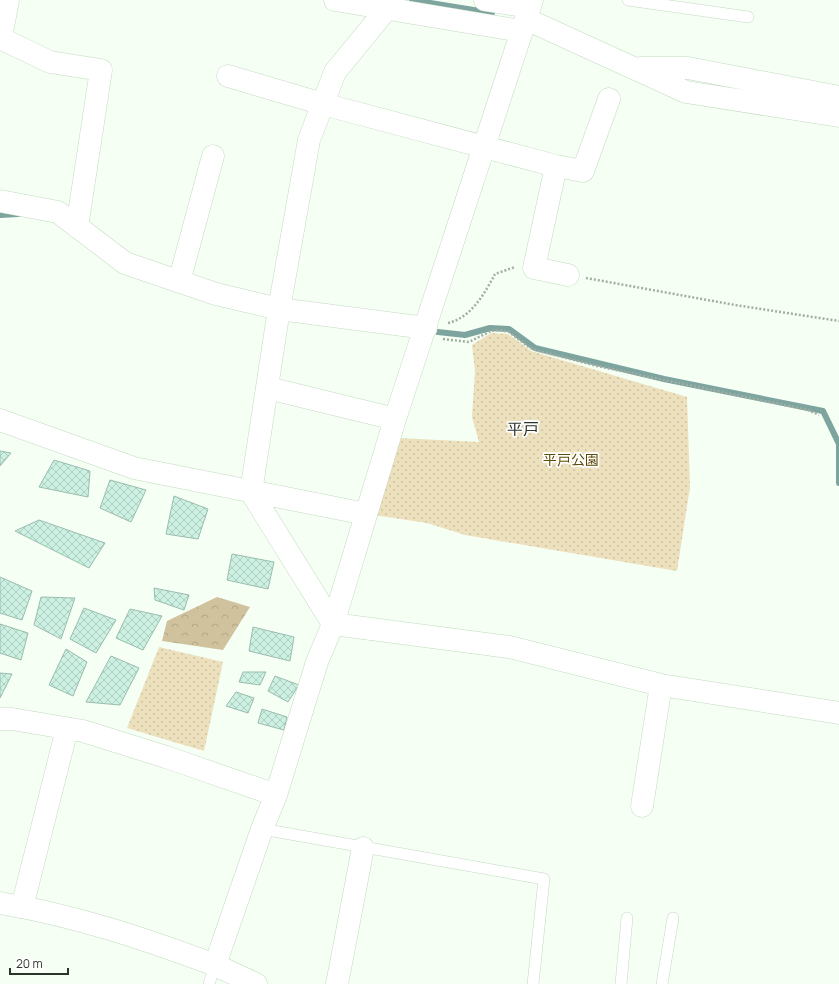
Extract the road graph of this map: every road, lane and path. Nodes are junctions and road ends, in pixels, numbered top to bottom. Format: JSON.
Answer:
{"nodes":[{"id":1,"x":8,"y":0,"type":"edge"},
{"id":2,"x":335,"y":0,"type":"edge"},
{"id":3,"x":485,"y":0,"type":"edge"},
{"id":4,"x":628,"y":0,"type":"edge"},
{"id":5,"x":390,"y":5,"type":"edge"},
{"id":6,"x":527,"y":14,"type":"edge"},
{"id":7,"x":748,"y":17,"type":"dead end"},
{"id":8,"x":0,"y":38,"type":"edge"},
{"id":9,"x":633,"y":68,"type":"junction"},
{"id":10,"x":228,"y":76,"type":"dead end"},
{"id":11,"x":839,"y":97,"type":"edge"},
{"id":12,"x":609,"y":99,"type":"dead end"},
{"id":13,"x":323,"y":104,"type":"junction"},
{"id":14,"x":839,"y":116,"type":"edge"},
{"id":15,"x":484,"y":146,"type":"junction"},
{"id":16,"x":213,"y":156,"type":"dead end"},
{"id":17,"x":556,"y":166,"type":"junction"},
{"id":18,"x":0,"y":201,"type":"edge"},
{"id":19,"x":77,"y":227,"type":"junction"},
{"id":20,"x":534,"y":268,"type":"junction"},
{"id":21,"x":568,"y":275,"type":"joint"},
{"id":22,"x":179,"y":282,"type":"junction"},
{"id":23,"x":280,"y":309,"type":"junction"},
{"id":24,"x":839,"y":321,"type":"edge"},
{"id":25,"x":424,"y":332,"type":"junction"},
{"id":26,"x":268,"y":388,"type":"junction"},
{"id":27,"x":819,"y":415,"type":"dead end"},
{"id":28,"x":395,"y":419,"type":"junction"},
{"id":29,"x":0,"y":420,"type":"edge"},
{"id":30,"x":251,"y":492,"type":"junction"},
{"id":31,"x":366,"y":514,"type":"junction"},
{"id":32,"x":333,"y":624,"type":"junction"},
{"id":33,"x":661,"y":685,"type":"junction"},
{"id":34,"x":839,"y":713,"type":"edge"},
{"id":35,"x":0,"y":719,"type":"edge"},
{"id":36,"x":67,"y":729,"type":"junction"},
{"id":37,"x":276,"y":795,"type":"junction"},
{"id":38,"x":642,"y":806,"type":"dead end"},
{"id":39,"x":262,"y":829,"type":"junction"},
{"id":40,"x":363,"y":848,"type":"junction"},
{"id":41,"x":0,"y":904,"type":"edge"},
{"id":42,"x":22,"y":907,"type":"junction"},
{"id":43,"x":626,"y":918,"type":"dead end"},
{"id":44,"x":673,"y":918,"type":"dead end"},
{"id":45,"x":212,"y":975,"type":"edge"},
{"id":46,"x":256,"y":984,"type":"edge"},
{"id":47,"x":337,"y":984,"type":"edge"},
{"id":48,"x":533,"y":984,"type":"edge"},
{"id":49,"x":621,"y":984,"type":"edge"},
{"id":50,"x":662,"y":984,"type":"edge"}],
"edges":[{"from":1,"to":8,"type":"street"},
{"from":2,"to":5,"type":"street"},
{"from":3,"to":6,"type":"street"},
{"from":4,"to":7,"type":"lane"},
{"from":5,"to":6,"type":"street"},
{"from":5,"to":13,"type":"street"},
{"from":6,"to":9,"type":"street"},
{"from":6,"to":15,"type":"street"},
{"from":8,"to":19,"type":"street"},
{"from":9,"to":11,"type":"street"},
{"from":9,"to":14,"type":"street"},
{"from":10,"to":13,"type":"street"},
{"from":12,"to":17,"type":"street"},
{"from":13,"to":15,"type":"street"},
{"from":13,"to":23,"type":"street"},
{"from":15,"to":17,"type":"street"},
{"from":15,"to":25,"type":"street"},
{"from":16,"to":22,"type":"street"},
{"from":17,"to":20,"type":"street"},
{"from":18,"to":19,"type":"street"},
{"from":19,"to":22,"type":"street"},
{"from":20,"to":21,"type":"street"},
{"from":20,"to":25,"type":"path"},
{"from":21,"to":24,"type":"path"},
{"from":22,"to":23,"type":"street"},
{"from":23,"to":25,"type":"street"},
{"from":23,"to":26,"type":"street"},
{"from":25,"to":27,"type":"path"},
{"from":25,"to":28,"type":"street"},
{"from":26,"to":28,"type":"street"},
{"from":26,"to":30,"type":"street"},
{"from":28,"to":31,"type":"street"},
{"from":29,"to":30,"type":"street"},
{"from":30,"to":31,"type":"street"},
{"from":30,"to":32,"type":"street"},
{"from":31,"to":32,"type":"street"},
{"from":32,"to":33,"type":"street"},
{"from":32,"to":37,"type":"street"},
{"from":33,"to":34,"type":"street"},
{"from":33,"to":38,"type":"street"},
{"from":35,"to":36,"type":"street"},
{"from":36,"to":37,"type":"street"},
{"from":36,"to":42,"type":"street"},
{"from":37,"to":39,"type":"street"},
{"from":39,"to":40,"type":"lane"},
{"from":39,"to":45,"type":"street"},
{"from":40,"to":47,"type":"street"},
{"from":40,"to":48,"type":"lane"},
{"from":41,"to":42,"type":"street"},
{"from":42,"to":45,"type":"street"},
{"from":43,"to":49,"type":"lane"},
{"from":44,"to":50,"type":"lane"},
{"from":45,"to":46,"type":"street"}]}
